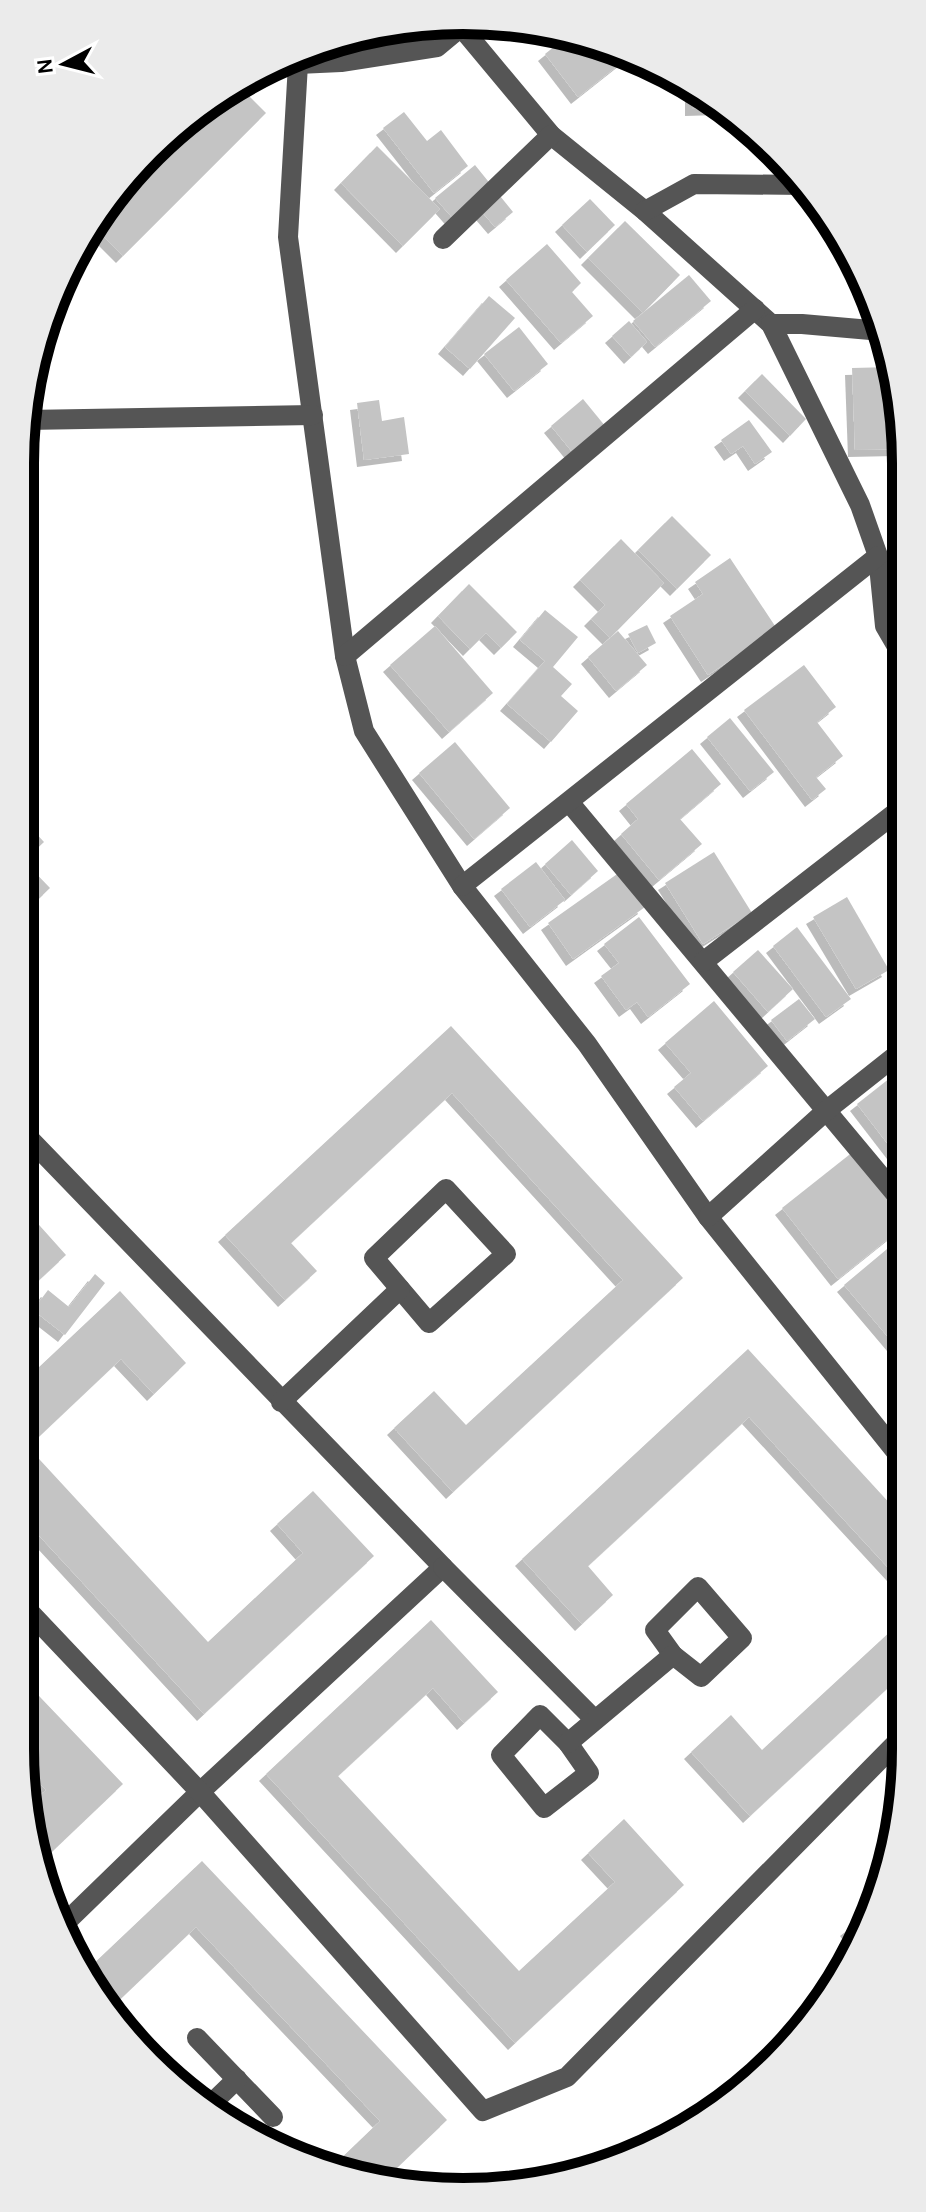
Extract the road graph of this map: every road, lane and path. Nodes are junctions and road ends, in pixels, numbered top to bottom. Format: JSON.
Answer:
{"nodes":[{"id":1,"x":452,"y":34,"type":"edge"},
{"id":2,"x":469,"y":34,"type":"edge"},
{"id":3,"x":312,"y":62,"type":"edge"},
{"id":4,"x":295,"y":69,"type":"edge"},
{"id":5,"x":551,"y":135,"type":"junction"},
{"id":6,"x":790,"y":185,"type":"edge"},
{"id":7,"x":645,"y":211,"type":"junction"},
{"id":8,"x":443,"y":239,"type":"dead end"},
{"id":9,"x":755,"y":309,"type":"junction"},
{"id":10,"x":771,"y":324,"type":"junction"},
{"id":11,"x":870,"y":330,"type":"edge"},
{"id":12,"x":313,"y":415,"type":"junction"},
{"id":13,"x":37,"y":420,"type":"edge"},
{"id":14,"x":878,"y":556,"type":"junction"},
{"id":15,"x":892,"y":638,"type":"edge"},
{"id":16,"x":345,"y":656,"type":"junction"},
{"id":17,"x":569,"y":802,"type":"junction"},
{"id":18,"x":892,"y":816,"type":"edge"},
{"id":19,"x":462,"y":886,"type":"junction"},
{"id":20,"x":703,"y":962,"type":"junction"},
{"id":21,"x":892,"y":1059,"type":"edge"},
{"id":22,"x":827,"y":1110,"type":"junction"},
{"id":23,"x":34,"y":1144,"type":"edge"},
{"id":24,"x":892,"y":1189,"type":"edge"},
{"id":25,"x":708,"y":1217,"type":"junction"},
{"id":26,"x":400,"y":1289,"type":"junction"},
{"id":27,"x":281,"y":1402,"type":"junction"},
{"id":28,"x":892,"y":1447,"type":"edge"},
{"id":29,"x":443,"y":1567,"type":"junction"},
{"id":30,"x":34,"y":1617,"type":"edge"},
{"id":31,"x":673,"y":1655,"type":"junction"},
{"id":32,"x":595,"y":1720,"type":"junction"},
{"id":33,"x":568,"y":1743,"type":"junction"},
{"id":34,"x":892,"y":1747,"type":"edge"},
{"id":35,"x":200,"y":1792,"type":"junction"},
{"id":36,"x":69,"y":1919,"type":"edge"},
{"id":37,"x":197,"y":2038,"type":"dead end"},
{"id":38,"x":237,"y":2079,"type":"junction"},
{"id":39,"x":216,"y":2099,"type":"edge"},
{"id":40,"x":273,"y":2117,"type":"dead end"}],
"edges":[{"from":1,"to":3,"type":"street"},
{"from":2,"to":5,"type":"street"},
{"from":4,"to":12,"type":"street"},
{"from":5,"to":7,"type":"street"},
{"from":5,"to":8,"type":"street"},
{"from":6,"to":7,"type":"street"},
{"from":7,"to":9,"type":"street"},
{"from":9,"to":10,"type":"street"},
{"from":9,"to":16,"type":"street"},
{"from":10,"to":11,"type":"street"},
{"from":10,"to":14,"type":"street"},
{"from":12,"to":13,"type":"street"},
{"from":12,"to":16,"type":"street"},
{"from":14,"to":15,"type":"street"},
{"from":14,"to":17,"type":"street"},
{"from":16,"to":19,"type":"street"},
{"from":17,"to":19,"type":"street"},
{"from":17,"to":20,"type":"street"},
{"from":18,"to":20,"type":"street"},
{"from":19,"to":25,"type":"street"},
{"from":20,"to":22,"type":"street"},
{"from":21,"to":22,"type":"street"},
{"from":22,"to":24,"type":"street"},
{"from":22,"to":25,"type":"street"},
{"from":23,"to":27,"type":"street"},
{"from":25,"to":28,"type":"street"},
{"from":26,"to":26,"type":"street"},
{"from":26,"to":27,"type":"street"},
{"from":27,"to":29,"type":"street"},
{"from":29,"to":32,"type":"street"},
{"from":29,"to":35,"type":"street"},
{"from":30,"to":35,"type":"street"},
{"from":31,"to":31,"type":"street"},
{"from":31,"to":32,"type":"street"},
{"from":32,"to":33,"type":"street"},
{"from":33,"to":33,"type":"street"},
{"from":34,"to":35,"type":"street"},
{"from":35,"to":36,"type":"street"},
{"from":37,"to":38,"type":"street"},
{"from":38,"to":39,"type":"street"},
{"from":38,"to":40,"type":"street"}]}
